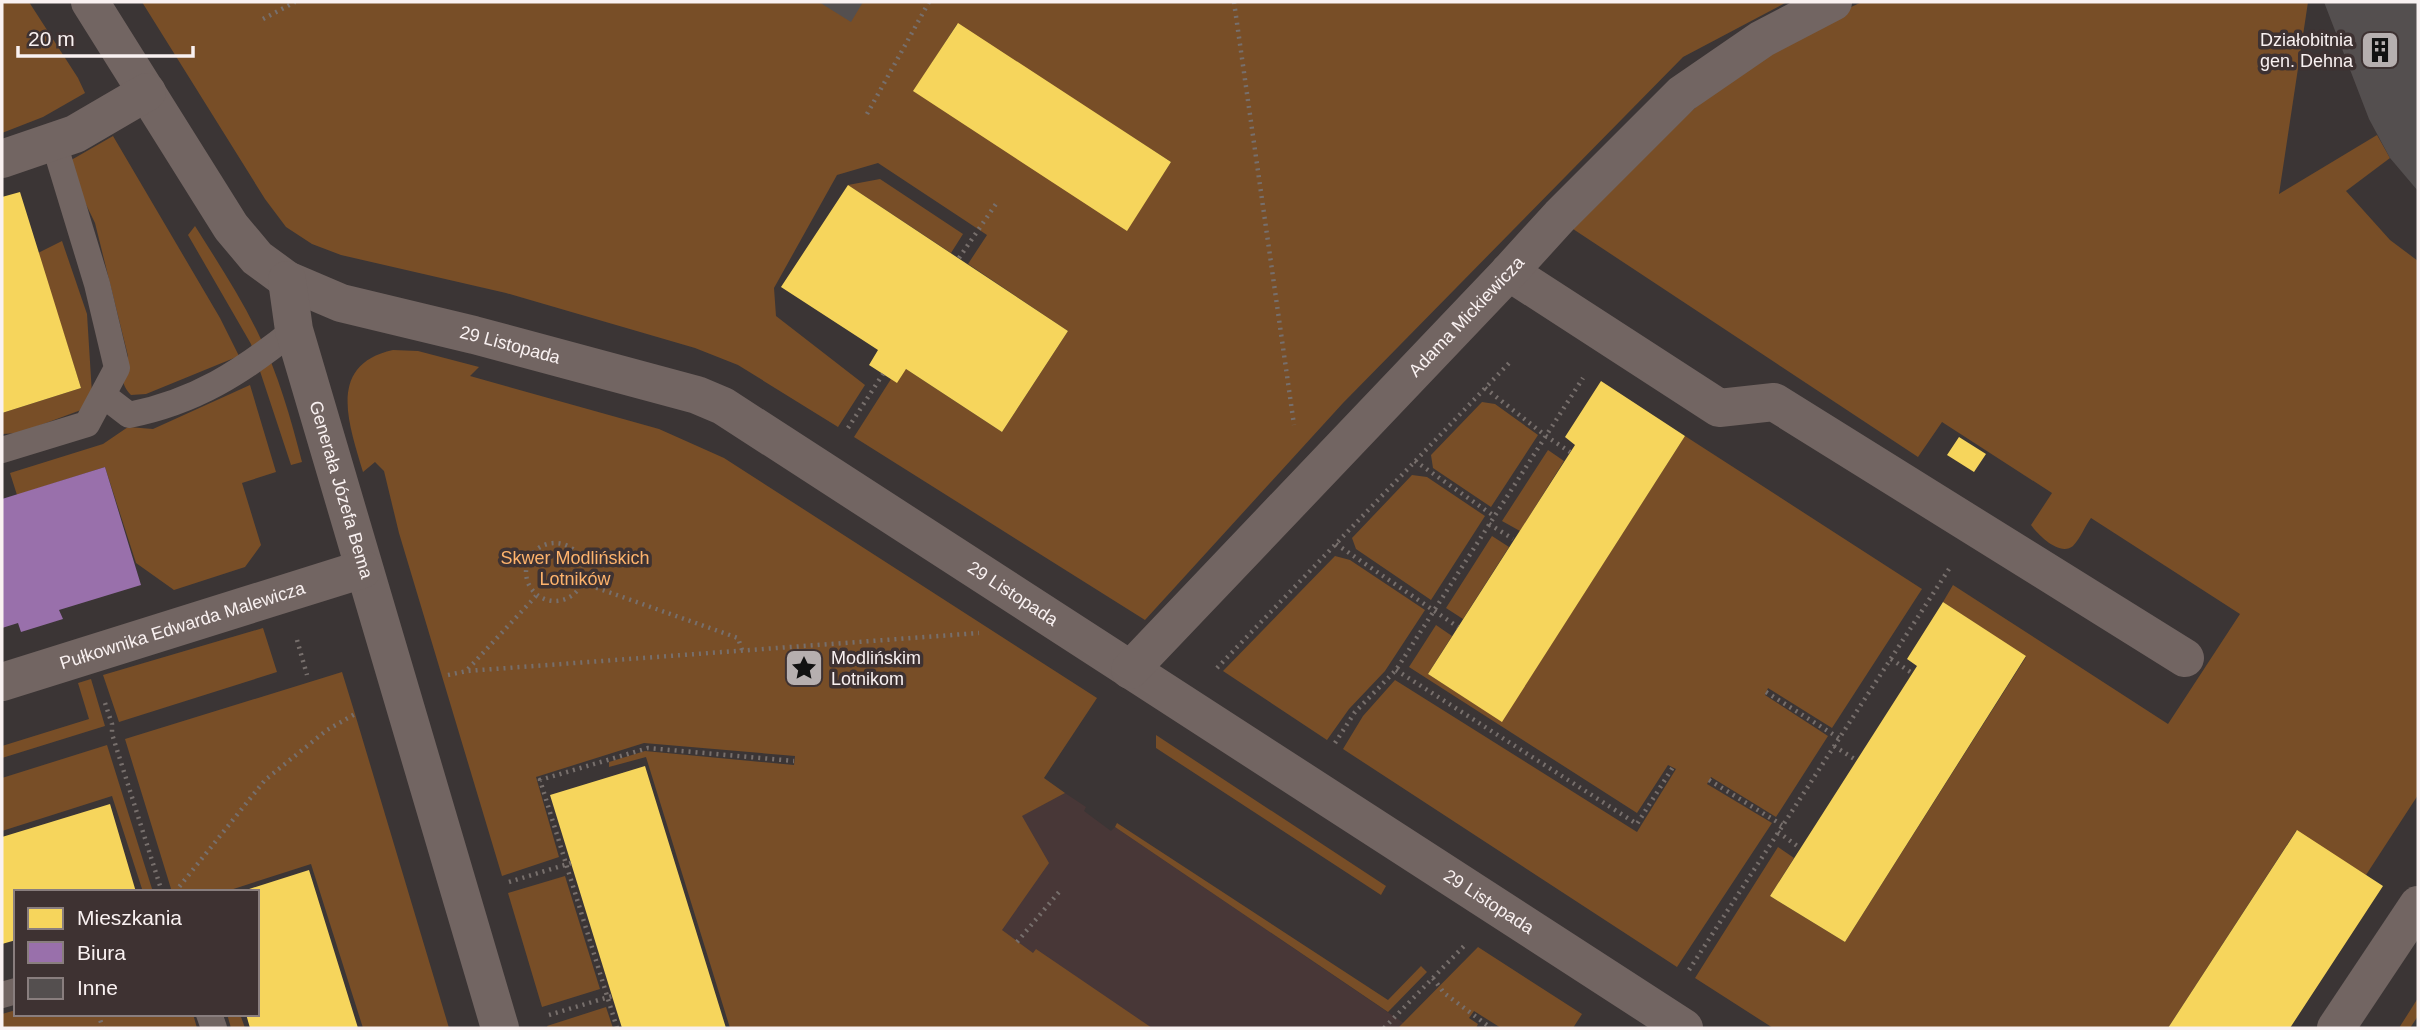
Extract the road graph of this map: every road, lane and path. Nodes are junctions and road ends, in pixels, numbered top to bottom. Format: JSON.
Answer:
{"nodes":[{"id":1,"x":90,"y":2,"type":"edge"},
{"id":2,"x":295,"y":2,"type":"edge"},
{"id":3,"x":929,"y":2,"type":"edge"},
{"id":4,"x":1234,"y":2,"type":"edge"},
{"id":5,"x":1833,"y":2,"type":"edge"},
{"id":6,"x":263,"y":19,"type":"dead end"},
{"id":7,"x":147,"y":92,"type":"junction"},
{"id":8,"x":867,"y":114,"type":"dead end"},
{"id":9,"x":54,"y":143,"type":"junction"},
{"id":10,"x":2,"y":159,"type":"edge"},
{"id":11,"x":998,"y":201,"type":"dead end"},
{"id":12,"x":959,"y":258,"type":"dead end"},
{"id":13,"x":1509,"y":272,"type":"junction"},
{"id":14,"x":288,"y":281,"type":"junction"},
{"id":15,"x":294,"y":330,"type":"junction"},
{"id":16,"x":1609,"y":337,"type":"junction"},
{"id":17,"x":1512,"y":360,"type":"dead end"},
{"id":18,"x":883,"y":374,"type":"dead end"},
{"id":19,"x":1485,"y":388,"type":"junction"},
{"id":20,"x":103,"y":395,"type":"junction"},
{"id":21,"x":1546,"y":436,"type":"junction"},
{"id":22,"x":841,"y":438,"type":"dead end"},
{"id":23,"x":2,"y":450,"type":"edge"},
{"id":24,"x":1570,"y":452,"type":"dead end"},
{"id":25,"x":1415,"y":461,"type":"junction"},
{"id":26,"x":1303,"y":488,"type":"junction"},
{"id":27,"x":1494,"y":516,"type":"junction"},
{"id":28,"x":1489,"y":524,"type":"junction"},
{"id":29,"x":1513,"y":540,"type":"dead end"},
{"id":30,"x":1336,"y":544,"type":"junction"},
{"id":31,"x":363,"y":569,"type":"junction"},
{"id":32,"x":583,"y":583,"type":"junction"},
{"id":33,"x":536,"y":596,"type":"junction"},
{"id":34,"x":1932,"y":596,"type":"dead end"},
{"id":35,"x":1433,"y":611,"type":"junction"},
{"id":36,"x":1458,"y":627,"type":"dead end"},
{"id":37,"x":981,"y":633,"type":"dead end"},
{"id":38,"x":295,"y":636,"type":"dead end"},
{"id":39,"x":742,"y":650,"type":"junction"},
{"id":40,"x":90,"y":654,"type":"junction"},
{"id":41,"x":2185,"y":658,"type":"dead end"},
{"id":42,"x":1891,"y":659,"type":"junction"},
{"id":43,"x":1130,"y":670,"type":"junction"},
{"id":44,"x":1396,"y":670,"type":"junction"},
{"id":45,"x":467,"y":671,"type":"junction"},
{"id":46,"x":1912,"y":673,"type":"dead end"},
{"id":47,"x":307,"y":675,"type":"dead end"},
{"id":48,"x":1210,"y":675,"type":"dead end"},
{"id":49,"x":437,"y":678,"type":"dead end"},
{"id":50,"x":2,"y":682,"type":"edge"},
{"id":51,"x":1766,"y":691,"type":"dead end"},
{"id":52,"x":355,"y":714,"type":"dead end"},
{"id":53,"x":1839,"y":738,"type":"junction"},
{"id":54,"x":1834,"y":746,"type":"junction"},
{"id":55,"x":1329,"y":753,"type":"dead end"},
{"id":56,"x":1856,"y":760,"type":"dead end"},
{"id":57,"x":794,"y":761,"type":"dead end"},
{"id":58,"x":1673,"y":767,"type":"dead end"},
{"id":59,"x":1709,"y":780,"type":"dead end"},
{"id":60,"x":1782,"y":825,"type":"junction"},
{"id":61,"x":1778,"y":832,"type":"junction"},
{"id":62,"x":1800,"y":848,"type":"dead end"},
{"id":63,"x":568,"y":864,"type":"junction"},
{"id":64,"x":498,"y":885,"type":"dead end"},
{"id":65,"x":161,"y":890,"type":"edge"},
{"id":66,"x":178,"y":890,"type":"edge"},
{"id":67,"x":1059,"y":892,"type":"dead end"},
{"id":68,"x":2418,"y":905,"type":"edge"},
{"id":69,"x":1017,"y":942,"type":"dead end"},
{"id":70,"x":1466,"y":944,"type":"dead end"},
{"id":71,"x":1433,"y":978,"type":"junction"},
{"id":72,"x":1682,"y":981,"type":"dead end"},
{"id":73,"x":610,"y":996,"type":"junction"},
{"id":74,"x":538,"y":1019,"type":"dead end"},
{"id":75,"x":500,"y":1028,"type":"edge"},
{"id":76,"x":617,"y":1028,"type":"edge"},
{"id":77,"x":1384,"y":1028,"type":"edge"},
{"id":78,"x":1490,"y":1028,"type":"edge"},
{"id":79,"x":1684,"y":1028,"type":"edge"},
{"id":80,"x":2336,"y":1028,"type":"edge"}],
"edges":[{"from":1,"to":7,"type":"street"},
{"from":2,"to":6,"type":"path"},
{"from":3,"to":8,"type":"path"},
{"from":4,"to":26,"type":"path"},
{"from":5,"to":13,"type":"street","name":"Adama Mickiewicza"},
{"from":7,"to":9,"type":"street"},
{"from":7,"to":14,"type":"street"},
{"from":9,"to":10,"type":"street"},
{"from":9,"to":20,"type":"lane"},
{"from":11,"to":12,"type":"path"},
{"from":13,"to":16,"type":"street"},
{"from":13,"to":26,"type":"street","name":"Adama Mickiewicza"},
{"from":14,"to":15,"type":"street","name":"Generała Józefa Bema"},
{"from":14,"to":43,"type":"street","name":"29 Listopada"},
{"from":15,"to":20,"type":"lane"},
{"from":15,"to":31,"type":"street","name":"Generała Józefa Bema"},
{"from":16,"to":21,"type":"path"},
{"from":16,"to":41,"type":"street"},
{"from":17,"to":19,"type":"path"},
{"from":18,"to":22,"type":"path"},
{"from":19,"to":21,"type":"path"},
{"from":19,"to":25,"type":"path"},
{"from":20,"to":23,"type":"lane"},
{"from":21,"to":24,"type":"path"},
{"from":21,"to":27,"type":"path"},
{"from":25,"to":27,"type":"path"},
{"from":25,"to":30,"type":"path"},
{"from":26,"to":43,"type":"street","name":"Adama Mickiewicza"},
{"from":27,"to":28,"type":"path"},
{"from":28,"to":29,"type":"path"},
{"from":28,"to":35,"type":"path"},
{"from":30,"to":35,"type":"path"},
{"from":30,"to":48,"type":"path"},
{"from":31,"to":40,"type":"street","name":"Pułkownika Edwarda Malewicza"},
{"from":31,"to":75,"type":"street","name":"Generała Józefa Bema"},
{"from":32,"to":33,"type":"path"},
{"from":32,"to":33,"type":"path"},
{"from":32,"to":39,"type":"path"},
{"from":33,"to":45,"type":"path"},
{"from":34,"to":42,"type":"path"},
{"from":35,"to":36,"type":"path"},
{"from":35,"to":44,"type":"path"},
{"from":37,"to":39,"type":"path"},
{"from":38,"to":47,"type":"path"},
{"from":39,"to":45,"type":"path"},
{"from":40,"to":50,"type":"street","name":"Pułkownika Edwarda Malewicza"},
{"from":40,"to":65,"type":"path"},
{"from":42,"to":46,"type":"path"},
{"from":42,"to":53,"type":"path"},
{"from":43,"to":79,"type":"street","name":"29 Listopada"},
{"from":44,"to":55,"type":"path"},
{"from":44,"to":58,"type":"path"},
{"from":45,"to":49,"type":"path"},
{"from":51,"to":53,"type":"path"},
{"from":52,"to":66,"type":"path"},
{"from":53,"to":54,"type":"path"},
{"from":54,"to":56,"type":"path"},
{"from":54,"to":60,"type":"path"},
{"from":57,"to":63,"type":"path"},
{"from":59,"to":60,"type":"path"},
{"from":60,"to":61,"type":"path"},
{"from":61,"to":62,"type":"path"},
{"from":61,"to":72,"type":"path"},
{"from":63,"to":64,"type":"path"},
{"from":63,"to":73,"type":"path"},
{"from":67,"to":69,"type":"path"},
{"from":68,"to":80,"type":"street"},
{"from":70,"to":71,"type":"path"},
{"from":71,"to":77,"type":"path"},
{"from":71,"to":78,"type":"path"},
{"from":73,"to":74,"type":"path"},
{"from":73,"to":76,"type":"path"}]}
